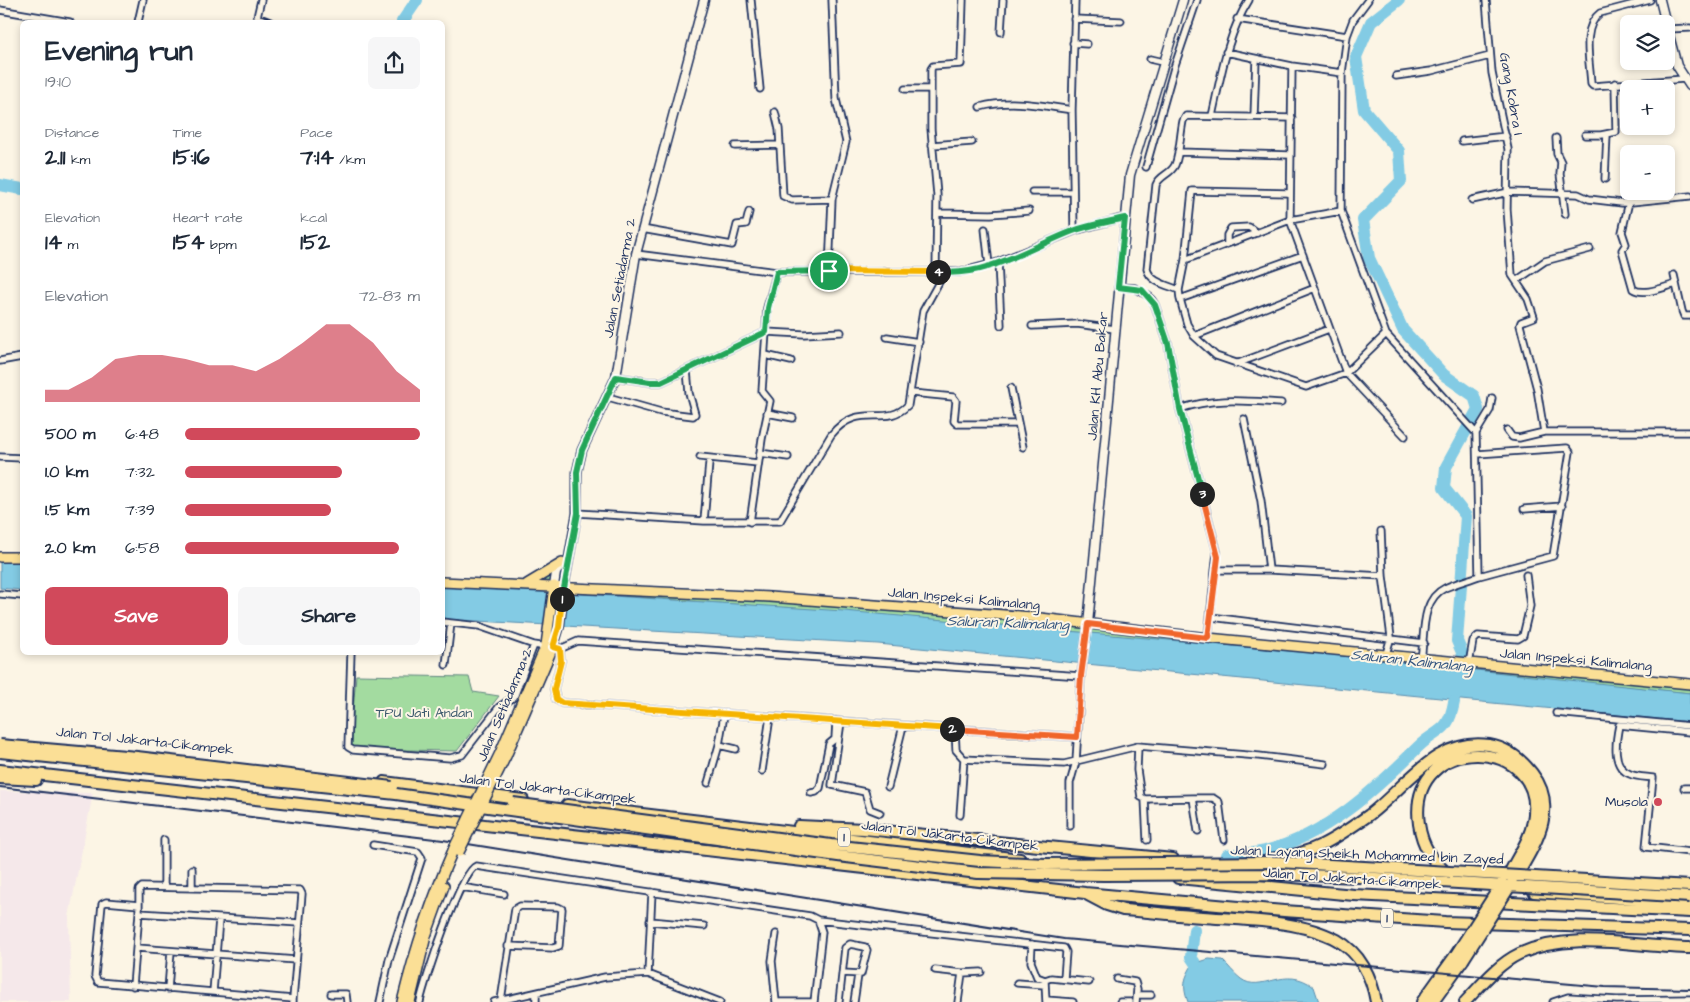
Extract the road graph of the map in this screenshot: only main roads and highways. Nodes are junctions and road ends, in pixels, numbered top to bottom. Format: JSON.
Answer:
{"nodes":[{"id":1,"x":0,"y":557,"type":"edge"},
{"id":2,"x":20,"y":557,"type":"edge"},
{"id":3,"x":566,"y":561,"type":"road end"},
{"id":4,"x":445,"y":582,"type":"edge"},
{"id":5,"x":527,"y":584,"type":"junction"},
{"id":6,"x":553,"y":588,"type":"junction"},
{"id":7,"x":564,"y":588,"type":"junction"},
{"id":8,"x":554,"y":627,"type":"junction"},
{"id":9,"x":1690,"y":684,"type":"edge"},
{"id":10,"x":0,"y":741,"type":"edge"},
{"id":11,"x":0,"y":745,"type":"edge"},
{"id":12,"x":0,"y":752,"type":"edge"},
{"id":13,"x":0,"y":770,"type":"edge"},
{"id":14,"x":0,"y":778,"type":"edge"},
{"id":15,"x":122,"y":784,"type":"junction"},
{"id":16,"x":706,"y":821,"type":"junction"},
{"id":17,"x":456,"y":850,"type":"junction"},
{"id":18,"x":1515,"y":872,"type":"junction"},
{"id":19,"x":1690,"y":886,"type":"edge"},
{"id":20,"x":1085,"y":893,"type":"junction"},
{"id":21,"x":1690,"y":897,"type":"edge"},
{"id":22,"x":1690,"y":903,"type":"edge"},
{"id":23,"x":1690,"y":912,"type":"edge"},
{"id":24,"x":1690,"y":930,"type":"edge"},
{"id":25,"x":1690,"y":948,"type":"edge"},
{"id":26,"x":1459,"y":958,"type":"junction"},
{"id":27,"x":402,"y":1002,"type":"edge"},
{"id":28,"x":410,"y":1002,"type":"edge"},
{"id":29,"x":1376,"y":1002,"type":"edge"},
{"id":30,"x":1422,"y":1002,"type":"edge"},
{"id":31,"x":1432,"y":1002,"type":"edge"},
{"id":32,"x":1465,"y":1002,"type":"edge"}],
"edges":[{"from":1,"to":2,"type":"main road"},
{"from":3,"to":5,"type":"main road"},
{"from":4,"to":5,"type":"main road","name":"Jalan Inspeksi Kalimalang"},
{"from":5,"to":6,"type":"main road","name":"Jalan Inspeksi Kalimalang"},
{"from":6,"to":7,"type":"main road","name":"Jalan Inspeksi Kalimalang"},
{"from":6,"to":8,"type":"main road","name":"Jalan Setiadarma 2"},
{"from":7,"to":8,"type":"main road","name":"Jalan Setiadarma 2"},
{"from":7,"to":9,"type":"main road","name":"Jalan Inspeksi Kalimalang"},
{"from":8,"to":17,"type":"main road","name":"Jalan Setiadarma 2","bridge":true},
{"from":10,"to":16,"type":"highway","name":"Jalan Tol Jakarta–Cikampek","number":"1"},
{"from":11,"to":19,"type":"highway","name":"Jalan Layang Sheikh Mohammed bin Zayed","number":"1","bridge":true},
{"from":12,"to":21,"type":"highway","name":"Jalan Layang Sheikh Mohammed bin Zayed","number":"1","bridge":true},
{"from":13,"to":15,"type":"highway","number":"1"},
{"from":14,"to":15,"type":"highway"},
{"from":15,"to":20,"type":"highway","number":"1"},
{"from":16,"to":18,"type":"highway"},
{"from":16,"to":23,"type":"highway","name":"Jalan Tol Jakarta–Cikampek","number":"1"},
{"from":17,"to":27,"type":"main road","name":"Jalan Setiadarma 2"},
{"from":17,"to":28,"type":"main road","name":"Jalan Setiadarma 2"},
{"from":18,"to":22,"type":"highway"},
{"from":18,"to":26,"type":"highway","bridge":true},
{"from":20,"to":24,"type":"highway","number":"1"},
{"from":20,"to":29,"type":"highway"},
{"from":25,"to":32,"type":"highway"},
{"from":26,"to":30,"type":"highway"},
{"from":26,"to":31,"type":"highway"}]}
